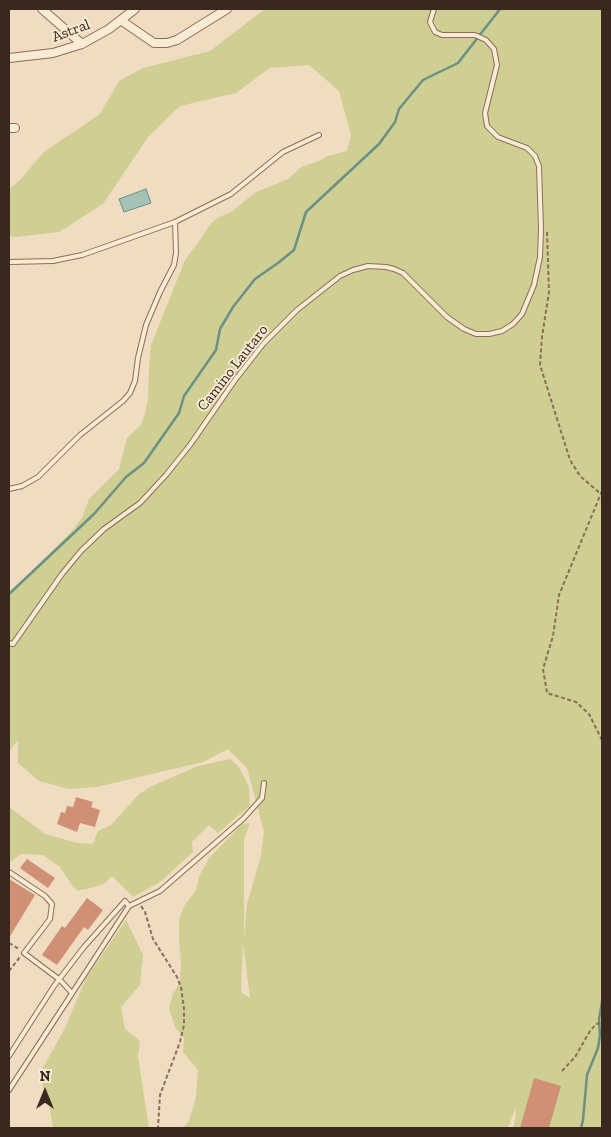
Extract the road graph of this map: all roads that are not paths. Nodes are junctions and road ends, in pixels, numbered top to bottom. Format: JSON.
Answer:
{"nodes":[{"id":1,"x":42,"y":9,"type":"edge"},
{"id":2,"x":134,"y":9,"type":"edge"},
{"id":3,"x":227,"y":9,"type":"edge"},
{"id":4,"x":434,"y":9,"type":"edge"},
{"id":5,"x":122,"y":21,"type":"junction"},
{"id":6,"x":82,"y":44,"type":"junction"},
{"id":7,"x":9,"y":58,"type":"edge"},
{"id":8,"x":319,"y":135,"type":"dead end"},
{"id":9,"x":175,"y":222,"type":"junction"},
{"id":10,"x":9,"y":262,"type":"edge"},
{"id":11,"x":9,"y":489,"type":"edge"},
{"id":12,"x":11,"y":643,"type":"edge"},
{"id":13,"x":264,"y":783,"type":"dead end"},
{"id":14,"x":9,"y":872,"type":"edge"},
{"id":15,"x":129,"y":906,"type":"junction"},
{"id":16,"x":60,"y":980,"type":"junction"},
{"id":17,"x":72,"y":993,"type":"junction"},
{"id":18,"x":9,"y":1056,"type":"edge"},
{"id":19,"x":9,"y":1090,"type":"edge"}],
"edges":[{"from":1,"to":6,"type":"street"},
{"from":2,"to":5,"type":"street","name":"Astral"},
{"from":3,"to":5,"type":"street"},
{"from":4,"to":12,"type":"lane","name":"Camino Lautaro"},
{"from":5,"to":6,"type":"street","name":"Astral"},
{"from":6,"to":7,"type":"street","name":"Astral"},
{"from":8,"to":9,"type":"lane"},
{"from":9,"to":10,"type":"lane"},
{"from":9,"to":11,"type":"lane"},
{"from":13,"to":15,"type":"lane"},
{"from":14,"to":16,"type":"lane"},
{"from":15,"to":16,"type":"lane"},
{"from":15,"to":17,"type":"lane"},
{"from":16,"to":17,"type":"lane"},
{"from":16,"to":18,"type":"lane"},
{"from":17,"to":19,"type":"lane"}]}
